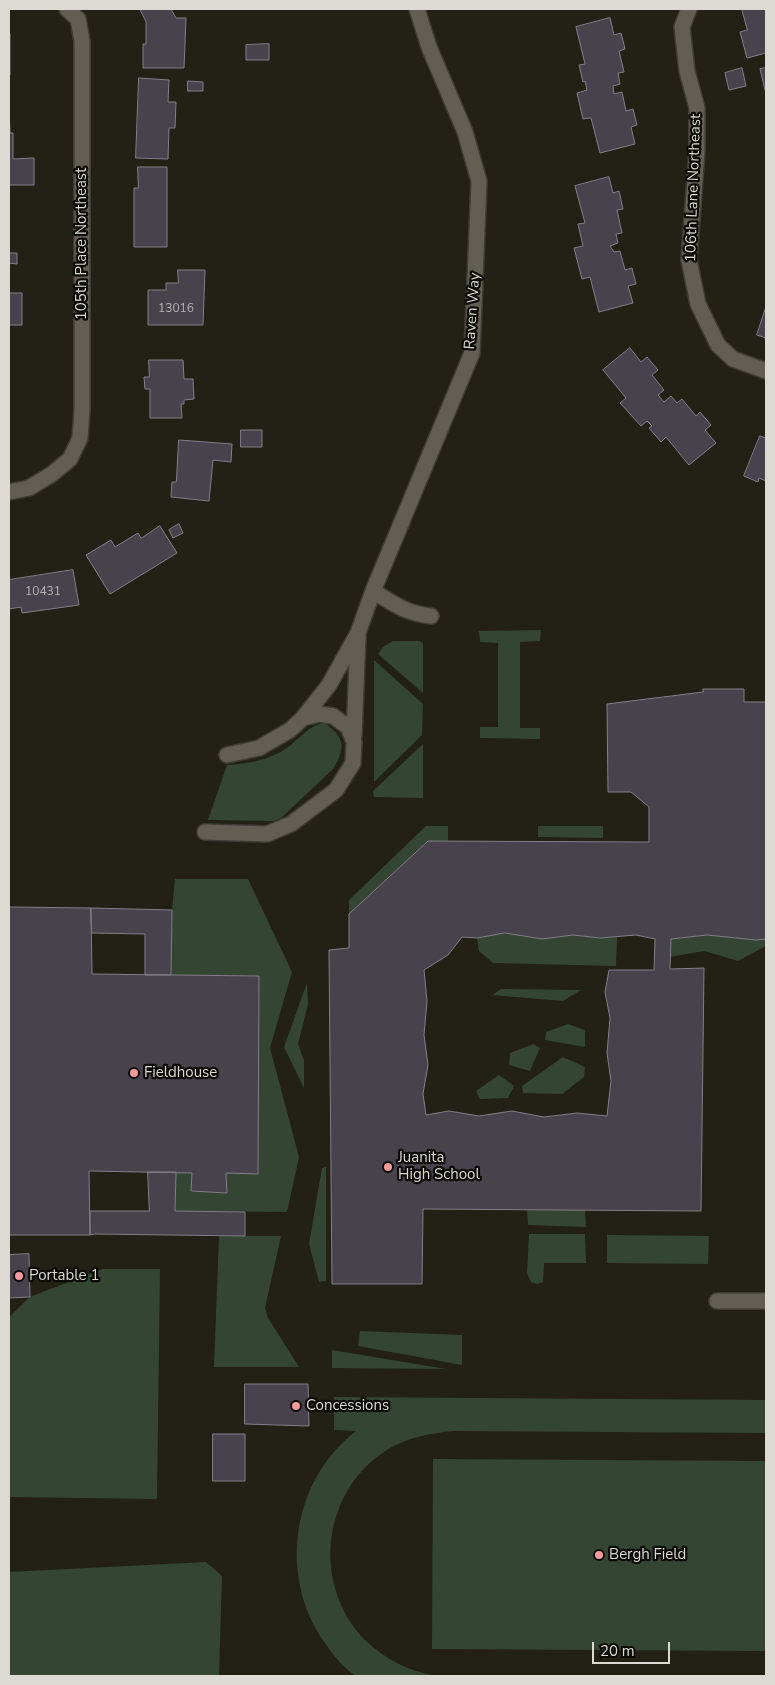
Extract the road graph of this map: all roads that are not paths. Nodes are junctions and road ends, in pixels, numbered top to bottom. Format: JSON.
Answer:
{"nodes":[{"id":1,"x":67,"y":9,"type":"edge"},
{"id":2,"x":417,"y":9,"type":"edge"},
{"id":3,"x":689,"y":9,"type":"edge"},
{"id":4,"x":766,"y":370,"type":"edge"},
{"id":5,"x":9,"y":492,"type":"edge"},
{"id":6,"x":373,"y":591,"type":"junction"},
{"id":7,"x":431,"y":616,"type":"dead end"},
{"id":8,"x":358,"y":633,"type":"junction"},
{"id":9,"x":303,"y":718,"type":"junction"},
{"id":10,"x":354,"y":742,"type":"junction"},
{"id":11,"x":227,"y":755,"type":"dead end"},
{"id":12,"x":205,"y":832,"type":"dead end"},
{"id":13,"x":717,"y":1301,"type":"dead end"},
{"id":14,"x":766,"y":1301,"type":"edge"}],
"edges":[{"from":1,"to":5,"type":"street","name":"105th Place Northeast"},
{"from":2,"to":6,"type":"street","name":"Raven Way"},
{"from":3,"to":4,"type":"street","name":"106th Lane Northeast"},
{"from":6,"to":7,"type":"street"},
{"from":6,"to":8,"type":"street","name":"Raven Way"},
{"from":8,"to":9,"type":"street"},
{"from":8,"to":10,"type":"street"},
{"from":9,"to":10,"type":"street"},
{"from":9,"to":11,"type":"street"},
{"from":10,"to":12,"type":"street"},
{"from":13,"to":14,"type":"street"}]}
